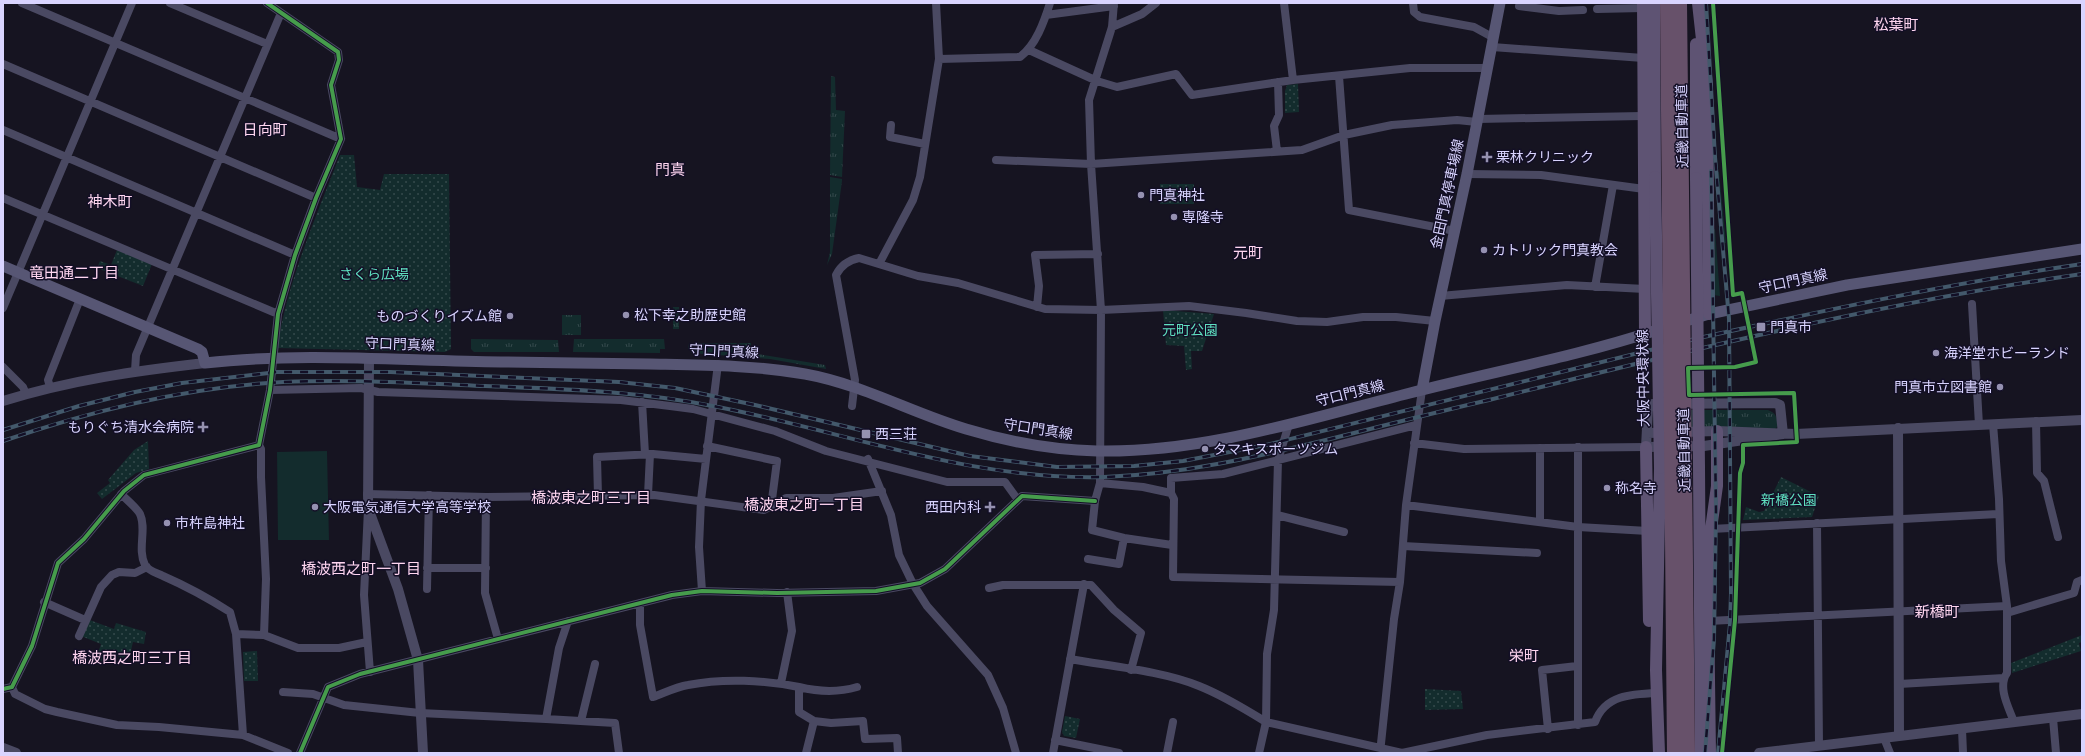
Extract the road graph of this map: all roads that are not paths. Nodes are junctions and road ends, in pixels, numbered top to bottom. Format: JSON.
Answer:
{"nodes":[{"id":1,"x":22,"y":3,"type":"edge"},
{"id":2,"x":132,"y":3,"type":"edge"},
{"id":3,"x":170,"y":3,"type":"edge"},
{"id":4,"x":267,"y":3,"type":"edge"},
{"id":5,"x":936,"y":3,"type":"edge"},
{"id":6,"x":1050,"y":3,"type":"edge"},
{"id":7,"x":1156,"y":3,"type":"edge"},
{"id":8,"x":1284,"y":3,"type":"edge"},
{"id":9,"x":1413,"y":3,"type":"edge"},
{"id":10,"x":1500,"y":3,"type":"edge"},
{"id":11,"x":1667,"y":3,"type":"edge"},
{"id":12,"x":1680,"y":3,"type":"edge"},
{"id":13,"x":1695,"y":3,"type":"edge"},
{"id":14,"x":1698,"y":3,"type":"edge"},
{"id":15,"x":1114,"y":4,"type":"edge"},
{"id":16,"x":1647,"y":5,"type":"edge"},
{"id":17,"x":1519,"y":6,"type":"dead end"},
{"id":18,"x":1548,"y":6,"type":"edge"},
{"id":19,"x":1596,"y":9,"type":"dead end"},
{"id":20,"x":1583,"y":10,"type":"dead end"},
{"id":21,"x":281,"y":13,"type":"junction"},
{"id":22,"x":1046,"y":16,"type":"junction"},
{"id":23,"x":1112,"y":27,"type":"junction"},
{"id":24,"x":115,"y":42,"type":"junction"},
{"id":25,"x":1493,"y":42,"type":"junction"},
{"id":26,"x":267,"y":44,"type":"junction"},
{"id":27,"x":1029,"y":50,"type":"junction"},
{"id":28,"x":1643,"y":58,"type":"junction"},
{"id":29,"x":939,"y":59,"type":"junction"},
{"id":30,"x":3,"y":64,"type":"edge"},
{"id":31,"x":1488,"y":68,"type":"junction"},
{"id":32,"x":1339,"y":76,"type":"junction"},
{"id":33,"x":1293,"y":80,"type":"junction"},
{"id":34,"x":1097,"y":81,"type":"junction"},
{"id":35,"x":1278,"y":82,"type":"junction"},
{"id":36,"x":244,"y":97,"type":"junction"},
{"id":37,"x":91,"y":102,"type":"junction"},
{"id":38,"x":1642,"y":116,"type":"junction"},
{"id":39,"x":1477,"y":121,"type":"junction"},
{"id":40,"x":891,"y":125,"type":"dead end"},
{"id":41,"x":3,"y":130,"type":"edge"},
{"id":42,"x":1344,"y":135,"type":"junction"},
{"id":43,"x":341,"y":139,"type":"junction"},
{"id":44,"x":925,"y":144,"type":"junction"},
{"id":45,"x":1277,"y":151,"type":"junction"},
{"id":46,"x":219,"y":156,"type":"junction"},
{"id":47,"x":67,"y":157,"type":"junction"},
{"id":48,"x":996,"y":160,"type":"dead end"},
{"id":49,"x":1091,"y":164,"type":"junction"},
{"id":50,"x":1467,"y":174,"type":"junction"},
{"id":51,"x":1613,"y":185,"type":"junction"},
{"id":52,"x":1644,"y":189,"type":"junction"},
{"id":53,"x":3,"y":198,"type":"edge"},
{"id":54,"x":316,"y":198,"type":"junction"},
{"id":55,"x":196,"y":213,"type":"junction"},
{"id":56,"x":42,"y":214,"type":"junction"},
{"id":57,"x":1455,"y":231,"type":"junction"},
{"id":58,"x":2082,"y":249,"type":"edge"},
{"id":59,"x":1098,"y":254,"type":"junction"},
{"id":60,"x":296,"y":255,"type":"junction"},
{"id":61,"x":879,"y":264,"type":"junction"},
{"id":62,"x":3,"y":266,"type":"edge"},
{"id":63,"x":1708,"y":266,"type":"junction"},
{"id":64,"x":172,"y":269,"type":"junction"},
{"id":65,"x":1645,"y":270,"type":"junction"},
{"id":66,"x":18,"y":272,"type":"junction"},
{"id":67,"x":1595,"y":287,"type":"junction"},
{"id":68,"x":1645,"y":288,"type":"junction"},
{"id":69,"x":1440,"y":296,"type":"junction"},
{"id":70,"x":80,"y":298,"type":"junction"},
{"id":71,"x":1972,"y":304,"type":"dead end"},
{"id":72,"x":1037,"y":307,"type":"junction"},
{"id":73,"x":3,"y":308,"type":"edge"},
{"id":74,"x":1101,"y":310,"type":"junction"},
{"id":75,"x":278,"y":314,"type":"junction"},
{"id":76,"x":1709,"y":314,"type":"junction"},
{"id":77,"x":1435,"y":321,"type":"junction"},
{"id":78,"x":147,"y":328,"type":"junction"},
{"id":79,"x":1645,"y":334,"type":"junction"},
{"id":80,"x":272,"y":358,"type":"junction"},
{"id":81,"x":369,"y":358,"type":"junction"},
{"id":82,"x":205,"y":363,"type":"junction"},
{"id":83,"x":718,"y":364,"type":"junction"},
{"id":84,"x":3,"y":367,"type":"edge"},
{"id":85,"x":135,"y":371,"type":"junction"},
{"id":86,"x":50,"y":387,"type":"junction"},
{"id":87,"x":855,"y":388,"type":"junction"},
{"id":88,"x":270,"y":390,"type":"junction"},
{"id":89,"x":368,"y":390,"type":"junction"},
{"id":90,"x":1422,"y":390,"type":"junction"},
{"id":91,"x":26,"y":394,"type":"junction"},
{"id":92,"x":3,"y":401,"type":"edge"},
{"id":93,"x":642,"y":402,"type":"junction"},
{"id":94,"x":852,"y":406,"type":"dead end"},
{"id":95,"x":711,"y":415,"type":"junction"},
{"id":96,"x":2082,"y":420,"type":"edge"},
{"id":97,"x":2036,"y":421,"type":"junction"},
{"id":98,"x":1289,"y":424,"type":"junction"},
{"id":99,"x":1992,"y":424,"type":"junction"},
{"id":100,"x":1979,"y":425,"type":"junction"},
{"id":101,"x":1416,"y":426,"type":"junction"},
{"id":102,"x":1898,"y":428,"type":"junction"},
{"id":103,"x":1648,"y":432,"type":"junction"},
{"id":104,"x":1783,"y":434,"type":"junction"},
{"id":105,"x":1717,"y":437,"type":"junction"},
{"id":106,"x":1414,"y":443,"type":"junction"},
{"id":107,"x":259,"y":445,"type":"junction"},
{"id":108,"x":707,"y":446,"type":"junction"},
{"id":109,"x":1578,"y":447,"type":"junction"},
{"id":110,"x":1646,"y":447,"type":"junction"},
{"id":111,"x":1540,"y":448,"type":"junction"},
{"id":112,"x":1099,"y":451,"type":"junction"},
{"id":113,"x":647,"y":454,"type":"junction"},
{"id":114,"x":868,"y":458,"type":"junction"},
{"id":115,"x":706,"y":459,"type":"junction"},
{"id":116,"x":1278,"y":460,"type":"junction"},
{"id":117,"x":1100,"y":483,"type":"junction"},
{"id":118,"x":882,"y":491,"type":"junction"},
{"id":119,"x":1171,"y":493,"type":"junction"},
{"id":120,"x":121,"y":494,"type":"junction"},
{"id":121,"x":367,"y":494,"type":"junction"},
{"id":122,"x":429,"y":495,"type":"junction"},
{"id":123,"x":598,"y":496,"type":"junction"},
{"id":124,"x":648,"y":496,"type":"junction"},
{"id":125,"x":486,"y":497,"type":"junction"},
{"id":126,"x":702,"y":500,"type":"junction"},
{"id":127,"x":1018,"y":500,"type":"junction"},
{"id":128,"x":1095,"y":501,"type":"junction"},
{"id":129,"x":1406,"y":505,"type":"junction"},
{"id":130,"x":771,"y":507,"type":"junction"},
{"id":131,"x":368,"y":508,"type":"junction"},
{"id":132,"x":1998,"y":514,"type":"junction"},
{"id":133,"x":1277,"y":515,"type":"junction"},
{"id":134,"x":1899,"y":519,"type":"junction"},
{"id":135,"x":1540,"y":522,"type":"junction"},
{"id":136,"x":1817,"y":523,"type":"junction"},
{"id":137,"x":1578,"y":527,"type":"junction"},
{"id":138,"x":1711,"y":529,"type":"junction"},
{"id":139,"x":1648,"y":531,"type":"junction"},
{"id":140,"x":1344,"y":532,"type":"dead end"},
{"id":141,"x":2058,"y":537,"type":"dead end"},
{"id":142,"x":1124,"y":538,"type":"junction"},
{"id":143,"x":1172,"y":545,"type":"junction"},
{"id":144,"x":1700,"y":545,"type":"junction"},
{"id":145,"x":1404,"y":546,"type":"junction"},
{"id":146,"x":1537,"y":554,"type":"dead end"},
{"id":147,"x":1088,"y":559,"type":"dead end"},
{"id":148,"x":147,"y":567,"type":"junction"},
{"id":149,"x":427,"y":568,"type":"junction"},
{"id":150,"x":486,"y":568,"type":"junction"},
{"id":151,"x":1274,"y":578,"type":"junction"},
{"id":152,"x":2082,"y":580,"type":"edge"},
{"id":153,"x":1400,"y":582,"type":"junction"},
{"id":154,"x":913,"y":584,"type":"junction"},
{"id":155,"x":1084,"y":584,"type":"junction"},
{"id":156,"x":989,"y":588,"type":"dead end"},
{"id":157,"x":427,"y":589,"type":"dead end"},
{"id":158,"x":702,"y":591,"type":"junction"},
{"id":159,"x":787,"y":592,"type":"junction"},
{"id":160,"x":44,"y":602,"type":"junction"},
{"id":161,"x":640,"y":603,"type":"junction"},
{"id":162,"x":1708,"y":606,"type":"junction"},
{"id":163,"x":2007,"y":609,"type":"junction"},
{"id":164,"x":1898,"y":611,"type":"junction"},
{"id":165,"x":1817,"y":616,"type":"junction"},
{"id":166,"x":85,"y":620,"type":"junction"},
{"id":167,"x":568,"y":621,"type":"junction"},
{"id":168,"x":1708,"y":624,"type":"junction"},
{"id":169,"x":236,"y":634,"type":"junction"},
{"id":170,"x":264,"y":634,"type":"junction"},
{"id":171,"x":79,"y":636,"type":"dead end"},
{"id":172,"x":498,"y":640,"type":"junction"},
{"id":173,"x":367,"y":642,"type":"junction"},
{"id":174,"x":1070,"y":659,"type":"junction"},
{"id":175,"x":418,"y":660,"type":"junction"},
{"id":176,"x":595,"y":664,"type":"dead end"},
{"id":177,"x":1577,"y":666,"type":"junction"},
{"id":178,"x":1131,"y":670,"type":"junction"},
{"id":179,"x":1656,"y":670,"type":"junction"},
{"id":180,"x":370,"y":672,"type":"junction"},
{"id":181,"x":1700,"y":676,"type":"junction"},
{"id":182,"x":2004,"y":678,"type":"junction"},
{"id":183,"x":781,"y":683,"type":"junction"},
{"id":184,"x":1899,"y":684,"type":"junction"},
{"id":185,"x":12,"y":687,"type":"junction"},
{"id":186,"x":800,"y":687,"type":"junction"},
{"id":187,"x":857,"y":688,"type":"dead end"},
{"id":188,"x":3,"y":689,"type":"edge"},
{"id":189,"x":283,"y":692,"type":"dead end"},
{"id":190,"x":1700,"y":692,"type":"junction"},
{"id":191,"x":1657,"y":693,"type":"junction"},
{"id":192,"x":324,"y":698,"type":"junction"},
{"id":193,"x":420,"y":713,"type":"junction"},
{"id":194,"x":1658,"y":713,"type":"junction"},
{"id":195,"x":2082,"y":714,"type":"edge"},
{"id":196,"x":2053,"y":718,"type":"junction"},
{"id":197,"x":546,"y":719,"type":"junction"},
{"id":198,"x":581,"y":721,"type":"junction"},
{"id":199,"x":814,"y":721,"type":"junction"},
{"id":200,"x":1173,"y":722,"type":"dead end"},
{"id":201,"x":1266,"y":722,"type":"junction"},
{"id":202,"x":2014,"y":722,"type":"junction"},
{"id":203,"x":1578,"y":725,"type":"junction"},
{"id":204,"x":1548,"y":729,"type":"junction"},
{"id":205,"x":1962,"y":729,"type":"junction"},
{"id":206,"x":242,"y":735,"type":"junction"},
{"id":207,"x":1900,"y":735,"type":"junction"},
{"id":208,"x":1884,"y":738,"type":"junction"},
{"id":209,"x":1055,"y":740,"type":"junction"},
{"id":210,"x":3,"y":748,"type":"edge"},
{"id":211,"x":1821,"y":748,"type":"edge"},
{"id":212,"x":1380,"y":751,"type":"edge"},
{"id":213,"x":16,"y":753,"type":"edge"},
{"id":214,"x":288,"y":753,"type":"edge"},
{"id":215,"x":300,"y":753,"type":"edge"},
{"id":216,"x":423,"y":753,"type":"edge"},
{"id":217,"x":619,"y":753,"type":"edge"},
{"id":218,"x":806,"y":753,"type":"edge"},
{"id":219,"x":898,"y":753,"type":"edge"},
{"id":220,"x":1016,"y":753,"type":"edge"},
{"id":221,"x":1052,"y":753,"type":"edge"},
{"id":222,"x":1119,"y":753,"type":"edge"},
{"id":223,"x":1167,"y":753,"type":"edge"},
{"id":224,"x":1259,"y":753,"type":"edge"},
{"id":225,"x":1650,"y":753,"type":"edge"},
{"id":226,"x":1659,"y":753,"type":"edge"},
{"id":227,"x":1665,"y":753,"type":"edge"},
{"id":228,"x":1674,"y":753,"type":"edge"},
{"id":229,"x":1682,"y":753,"type":"edge"},
{"id":230,"x":1688,"y":753,"type":"edge"},
{"id":231,"x":1701,"y":753,"type":"edge"},
{"id":232,"x":1710,"y":753,"type":"edge"},
{"id":233,"x":1759,"y":753,"type":"edge"},
{"id":234,"x":1890,"y":753,"type":"edge"},
{"id":235,"x":1963,"y":753,"type":"edge"},
{"id":236,"x":2056,"y":753,"type":"edge"}],
"edges":[{"from":1,"to":24,"type":"street"},
{"from":2,"to":24,"type":"street"},
{"from":3,"to":26,"type":"street"},
{"from":4,"to":21,"type":"street"},
{"from":5,"to":29,"type":"street"},
{"from":6,"to":22,"type":"street"},
{"from":7,"to":23,"type":"street"},
{"from":8,"to":33,"type":"street"},
{"from":9,"to":25,"type":"street"},
{"from":10,"to":25,"type":"main road","name":"金田門真停車場線"},
{"from":11,"to":228,"type":"highway","name":"近畿自動車道","bridge":true},
{"from":12,"to":230,"type":"highway","name":"近畿自動車道","bridge":true},
{"from":13,"to":144,"type":"main road","bridge":true},
{"from":14,"to":63,"type":"main road"},
{"from":15,"to":22,"type":"street"},
{"from":15,"to":23,"type":"street"},
{"from":16,"to":19,"type":"street"},
{"from":16,"to":28,"type":"main road"},
{"from":16,"to":179,"type":"main road","name":"大阪中央環状線","bridge":true},
{"from":17,"to":18,"type":"street"},
{"from":18,"to":20,"type":"street"},
{"from":21,"to":26,"type":"street"},
{"from":21,"to":43,"type":"street"},
{"from":22,"to":27,"type":"street"},
{"from":23,"to":34,"type":"street"},
{"from":24,"to":36,"type":"street"},
{"from":24,"to":37,"type":"street"},
{"from":25,"to":28,"type":"street"},
{"from":25,"to":31,"type":"main road","name":"金田門真停車場線"},
{"from":26,"to":36,"type":"street"},
{"from":27,"to":29,"type":"street"},
{"from":27,"to":34,"type":"street"},
{"from":28,"to":38,"type":"main road"},
{"from":29,"to":44,"type":"street"},
{"from":30,"to":37,"type":"street"},
{"from":31,"to":32,"type":"street"},
{"from":31,"to":39,"type":"main road","name":"金田門真停車場線"},
{"from":32,"to":33,"type":"street"},
{"from":32,"to":42,"type":"street"},
{"from":33,"to":35,"type":"street"},
{"from":34,"to":35,"type":"street"},
{"from":34,"to":49,"type":"street"},
{"from":35,"to":45,"type":"street"},
{"from":36,"to":43,"type":"street"},
{"from":36,"to":46,"type":"street"},
{"from":37,"to":46,"type":"street"},
{"from":37,"to":47,"type":"street"},
{"from":38,"to":39,"type":"street"},
{"from":38,"to":52,"type":"main road"},
{"from":39,"to":42,"type":"street"},
{"from":39,"to":50,"type":"main road","name":"金田門真停車場線"},
{"from":40,"to":44,"type":"street"},
{"from":41,"to":47,"type":"street"},
{"from":42,"to":45,"type":"street"},
{"from":42,"to":57,"type":"street"},
{"from":43,"to":54,"type":"street"},
{"from":44,"to":61,"type":"street"},
{"from":45,"to":49,"type":"street"},
{"from":46,"to":54,"type":"street"},
{"from":46,"to":55,"type":"street"},
{"from":47,"to":55,"type":"street"},
{"from":47,"to":56,"type":"street"},
{"from":48,"to":49,"type":"street"},
{"from":49,"to":59,"type":"street"},
{"from":50,"to":51,"type":"street"},
{"from":50,"to":57,"type":"main road","name":"金田門真停車場線"},
{"from":51,"to":52,"type":"street"},
{"from":51,"to":67,"type":"street"},
{"from":52,"to":65,"type":"main road"},
{"from":53,"to":56,"type":"street"},
{"from":54,"to":60,"type":"street"},
{"from":55,"to":60,"type":"street"},
{"from":55,"to":64,"type":"street"},
{"from":56,"to":64,"type":"street"},
{"from":56,"to":66,"type":"street"},
{"from":57,"to":69,"type":"main road","name":"金田門真停車場線"},
{"from":58,"to":76,"type":"main road","name":"守口門真線"},
{"from":59,"to":72,"type":"street"},
{"from":59,"to":74,"type":"street"},
{"from":60,"to":75,"type":"street"},
{"from":61,"to":72,"type":"street"},
{"from":61,"to":87,"type":"street"},
{"from":62,"to":66,"type":"main road"},
{"from":63,"to":65,"type":"street"},
{"from":63,"to":76,"type":"main road"},
{"from":64,"to":75,"type":"street"},
{"from":64,"to":78,"type":"street"},
{"from":65,"to":68,"type":"main road"},
{"from":66,"to":70,"type":"main road"},
{"from":66,"to":73,"type":"street"},
{"from":67,"to":68,"type":"street"},
{"from":67,"to":69,"type":"street"},
{"from":68,"to":79,"type":"main road"},
{"from":69,"to":77,"type":"main road","name":"金田門真停車場線"},
{"from":70,"to":78,"type":"main road"},
{"from":70,"to":86,"type":"street"},
{"from":71,"to":100,"type":"street"},
{"from":72,"to":74,"type":"street"},
{"from":74,"to":77,"type":"street"},
{"from":74,"to":112,"type":"street"},
{"from":75,"to":80,"type":"street"},
{"from":76,"to":79,"type":"main road","name":"守口門真線"},
{"from":77,"to":90,"type":"main road","name":"金田門真停車場線"},
{"from":78,"to":82,"type":"main road"},
{"from":78,"to":85,"type":"street"},
{"from":79,"to":90,"type":"main road","name":"守口門真線"},
{"from":80,"to":81,"type":"main road","name":"守口門真線"},
{"from":80,"to":82,"type":"main road","name":"守口門真線"},
{"from":80,"to":88,"type":"street"},
{"from":81,"to":83,"type":"main road","name":"守口門真線"},
{"from":81,"to":89,"type":"street"},
{"from":82,"to":85,"type":"street"},
{"from":83,"to":87,"type":"main road","name":"守口門真線"},
{"from":83,"to":95,"type":"street"},
{"from":84,"to":91,"type":"street"},
{"from":85,"to":86,"type":"street"},
{"from":86,"to":91,"type":"street"},
{"from":87,"to":94,"type":"street"},
{"from":87,"to":112,"type":"main road","name":"守口門真線"},
{"from":88,"to":89,"type":"street"},
{"from":88,"to":107,"type":"street"},
{"from":89,"to":93,"type":"street"},
{"from":89,"to":121,"type":"street"},
{"from":90,"to":98,"type":"main road","name":"守口門真線"},
{"from":90,"to":101,"type":"street"},
{"from":91,"to":92,"type":"street"},
{"from":93,"to":95,"type":"street"},
{"from":93,"to":113,"type":"street"},
{"from":95,"to":108,"type":"street"},
{"from":95,"to":114,"type":"street"},
{"from":96,"to":97,"type":"street"},
{"from":97,"to":99,"type":"street"},
{"from":97,"to":141,"type":"street"},
{"from":98,"to":112,"type":"main road","name":"守口門真線"},
{"from":98,"to":116,"type":"street"},
{"from":99,"to":100,"type":"street"},
{"from":99,"to":132,"type":"street"},
{"from":100,"to":102,"type":"street"},
{"from":101,"to":106,"type":"street"},
{"from":101,"to":116,"type":"street"},
{"from":102,"to":104,"type":"street"},
{"from":102,"to":134,"type":"street"},
{"from":103,"to":104,"type":"street"},
{"from":103,"to":105,"type":"street"},
{"from":103,"to":110,"type":"street"},
{"from":104,"to":105,"type":"street"},
{"from":105,"to":110,"type":"street"},
{"from":105,"to":138,"type":"main road"},
{"from":106,"to":111,"type":"street"},
{"from":106,"to":129,"type":"street"},
{"from":107,"to":120,"type":"street"},
{"from":107,"to":170,"type":"street"},
{"from":108,"to":115,"type":"street"},
{"from":108,"to":130,"type":"street"},
{"from":109,"to":110,"type":"street"},
{"from":109,"to":111,"type":"street"},
{"from":109,"to":137,"type":"street"},
{"from":110,"to":139,"type":"main road"},
{"from":111,"to":135,"type":"street"},
{"from":112,"to":117,"type":"street"},
{"from":113,"to":115,"type":"street"},
{"from":113,"to":123,"type":"street"},
{"from":113,"to":124,"type":"street"},
{"from":114,"to":118,"type":"street"},
{"from":114,"to":127,"type":"street"},
{"from":115,"to":126,"type":"street"},
{"from":116,"to":119,"type":"street"},
{"from":116,"to":133,"type":"street"},
{"from":117,"to":119,"type":"street"},
{"from":117,"to":128,"type":"street"},
{"from":118,"to":130,"type":"street"},
{"from":118,"to":154,"type":"street"},
{"from":119,"to":143,"type":"street"},
{"from":120,"to":148,"type":"street"},
{"from":120,"to":160,"type":"street"},
{"from":121,"to":122,"type":"street"},
{"from":121,"to":131,"type":"street"},
{"from":122,"to":125,"type":"street"},
{"from":122,"to":149,"type":"street"},
{"from":123,"to":124,"type":"street"},
{"from":123,"to":125,"type":"street"},
{"from":124,"to":126,"type":"street"},
{"from":125,"to":150,"type":"street"},
{"from":126,"to":130,"type":"street"},
{"from":126,"to":158,"type":"street"},
{"from":127,"to":128,"type":"street"},
{"from":127,"to":154,"type":"street"},
{"from":128,"to":142,"type":"street"},
{"from":129,"to":135,"type":"street"},
{"from":129,"to":145,"type":"street"},
{"from":131,"to":173,"type":"street"},
{"from":131,"to":175,"type":"street"},
{"from":132,"to":134,"type":"street"},
{"from":132,"to":163,"type":"street"},
{"from":133,"to":140,"type":"street"},
{"from":133,"to":151,"type":"street"},
{"from":134,"to":136,"type":"street"},
{"from":134,"to":164,"type":"street"},
{"from":135,"to":137,"type":"street"},
{"from":136,"to":138,"type":"street"},
{"from":136,"to":165,"type":"street"},
{"from":137,"to":139,"type":"street"},
{"from":137,"to":177,"type":"street"},
{"from":138,"to":162,"type":"main road"},
{"from":139,"to":179,"type":"main road"},
{"from":142,"to":143,"type":"street"},
{"from":142,"to":147,"type":"street"},
{"from":143,"to":151,"type":"street"},
{"from":144,"to":162,"type":"main road"},
{"from":144,"to":181,"type":"main road"},
{"from":145,"to":146,"type":"street"},
{"from":145,"to":153,"type":"street"},
{"from":148,"to":166,"type":"street"},
{"from":148,"to":169,"type":"street"},
{"from":149,"to":150,"type":"street"},
{"from":149,"to":157,"type":"street"},
{"from":150,"to":172,"type":"street"},
{"from":151,"to":153,"type":"street"},
{"from":151,"to":201,"type":"street"},
{"from":152,"to":163,"type":"street"},
{"from":153,"to":212,"type":"street"},
{"from":154,"to":159,"type":"street"},
{"from":154,"to":220,"type":"street"},
{"from":155,"to":156,"type":"street"},
{"from":155,"to":174,"type":"street"},
{"from":155,"to":178,"type":"street"},
{"from":158,"to":159,"type":"street"},
{"from":158,"to":161,"type":"street"},
{"from":159,"to":183,"type":"street"},
{"from":160,"to":166,"type":"street"},
{"from":160,"to":185,"type":"street"},
{"from":161,"to":167,"type":"street"},
{"from":161,"to":183,"type":"street"},
{"from":162,"to":168,"type":"main road"},
{"from":163,"to":164,"type":"street"},
{"from":163,"to":182,"type":"street"},
{"from":164,"to":165,"type":"street"},
{"from":164,"to":184,"type":"street"},
{"from":165,"to":168,"type":"street"},
{"from":165,"to":211,"type":"street"},
{"from":166,"to":171,"type":"street"},
{"from":167,"to":172,"type":"street"},
{"from":167,"to":197,"type":"street"},
{"from":168,"to":181,"type":"main road"},
{"from":168,"to":232,"type":"main road"},
{"from":169,"to":170,"type":"street"},
{"from":169,"to":206,"type":"street"},
{"from":170,"to":173,"type":"street"},
{"from":172,"to":175,"type":"street"},
{"from":173,"to":180,"type":"street"},
{"from":174,"to":178,"type":"street"},
{"from":174,"to":209,"type":"street"},
{"from":175,"to":180,"type":"street"},
{"from":175,"to":193,"type":"street"},
{"from":176,"to":198,"type":"street"},
{"from":177,"to":203,"type":"street"},
{"from":177,"to":204,"type":"street"},
{"from":178,"to":201,"type":"street"},
{"from":179,"to":191,"type":"main road","name":"大阪中央環状線"},
{"from":180,"to":192,"type":"street"},
{"from":181,"to":190,"type":"main road"},
{"from":182,"to":184,"type":"street"},
{"from":182,"to":202,"type":"street"},
{"from":183,"to":186,"type":"street"},
{"from":184,"to":207,"type":"street"},
{"from":185,"to":188,"type":"street"},
{"from":185,"to":206,"type":"street"},
{"from":186,"to":187,"type":"street"},
{"from":186,"to":199,"type":"street"},
{"from":189,"to":192,"type":"street"},
{"from":190,"to":229,"type":"main road"},
{"from":190,"to":231,"type":"main road"},
{"from":191,"to":194,"type":"main road","name":"大阪中央環状線"},
{"from":191,"to":203,"type":"street"},
{"from":192,"to":193,"type":"street"},
{"from":192,"to":215,"type":"street"},
{"from":193,"to":197,"type":"street"},
{"from":193,"to":216,"type":"street"},
{"from":194,"to":225,"type":"main road"},
{"from":194,"to":226,"type":"main road","name":"大阪中央環状線"},
{"from":194,"to":227,"type":"main road"},
{"from":195,"to":196,"type":"street"},
{"from":196,"to":202,"type":"street"},
{"from":196,"to":236,"type":"street"},
{"from":197,"to":198,"type":"street"},
{"from":198,"to":217,"type":"street"},
{"from":199,"to":218,"type":"street"},
{"from":199,"to":219,"type":"street"},
{"from":200,"to":223,"type":"street"},
{"from":201,"to":212,"type":"street"},
{"from":201,"to":224,"type":"street"},
{"from":202,"to":205,"type":"street"},
{"from":203,"to":204,"type":"street"},
{"from":204,"to":212,"type":"street"},
{"from":205,"to":207,"type":"street"},
{"from":205,"to":235,"type":"street"},
{"from":206,"to":214,"type":"street"},
{"from":207,"to":208,"type":"street"},
{"from":208,"to":211,"type":"street"},
{"from":208,"to":234,"type":"street"},
{"from":209,"to":221,"type":"street"},
{"from":209,"to":222,"type":"street"},
{"from":210,"to":213,"type":"street"},
{"from":211,"to":233,"type":"street"}]}
